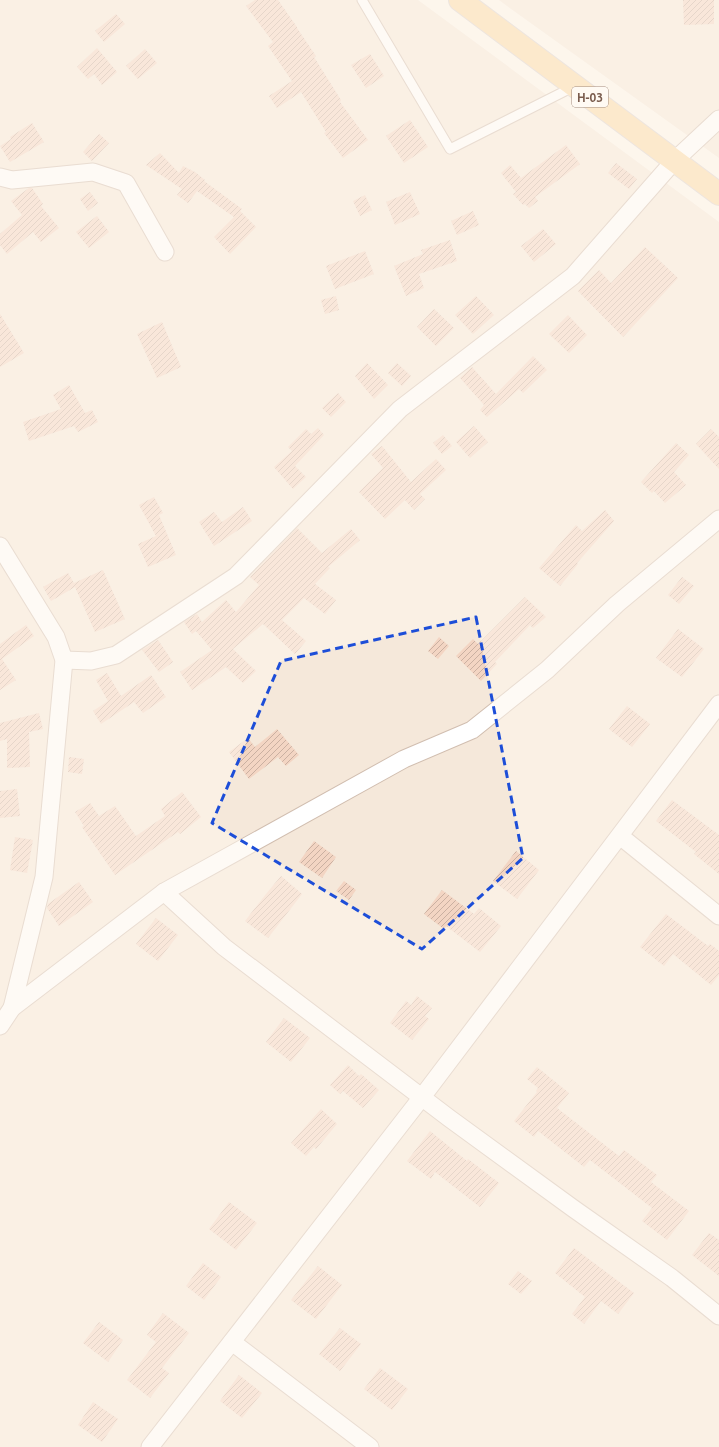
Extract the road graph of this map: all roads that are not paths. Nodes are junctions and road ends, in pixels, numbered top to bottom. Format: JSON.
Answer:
{"nodes":[{"id":1,"x":362,"y":0,"type":"edge"},
{"id":2,"x":460,"y":0,"type":"edge"},
{"id":3,"x":575,"y":86,"type":"junction"},
{"id":4,"x":719,"y":119,"type":"edge"},
{"id":5,"x":674,"y":161,"type":"junction"},
{"id":6,"x":4,"y":181,"type":"edge"},
{"id":7,"x":719,"y":194,"type":"edge"},
{"id":8,"x":165,"y":252,"type":"dead end"},
{"id":9,"x":719,"y":519,"type":"edge"},
{"id":10,"x":0,"y":546,"type":"edge"},
{"id":11,"x":64,"y":660,"type":"junction"},
{"id":12,"x":719,"y":704,"type":"edge"},
{"id":13,"x":620,"y":836,"type":"junction"},
{"id":14,"x":164,"y":892,"type":"junction"},
{"id":15,"x":719,"y":916,"type":"edge"},
{"id":16,"x":12,"y":1008,"type":"junction"},
{"id":17,"x":0,"y":1026,"type":"edge"},
{"id":18,"x":422,"y":1097,"type":"junction"},
{"id":19,"x":719,"y":1316,"type":"edge"},
{"id":20,"x":232,"y":1342,"type":"junction"},
{"id":21,"x":150,"y":1447,"type":"edge"},
{"id":22,"x":370,"y":1447,"type":"edge"}],
"edges":[{"from":1,"to":3,"type":"lane"},
{"from":2,"to":3,"type":"main road","number":"Н-03"},
{"from":3,"to":5,"type":"main road","number":"Н-03"},
{"from":4,"to":5,"type":"street"},
{"from":5,"to":7,"type":"main road","number":"Н-03"},
{"from":5,"to":11,"type":"street"},
{"from":6,"to":8,"type":"street"},
{"from":9,"to":14,"type":"street"},
{"from":10,"to":11,"type":"street"},
{"from":11,"to":16,"type":"street"},
{"from":12,"to":13,"type":"street"},
{"from":13,"to":15,"type":"street"},
{"from":13,"to":18,"type":"street"},
{"from":14,"to":16,"type":"street"},
{"from":14,"to":18,"type":"street"},
{"from":16,"to":17,"type":"street"},
{"from":18,"to":19,"type":"street"},
{"from":18,"to":20,"type":"street"},
{"from":20,"to":21,"type":"street"},
{"from":20,"to":22,"type":"street"}]}
